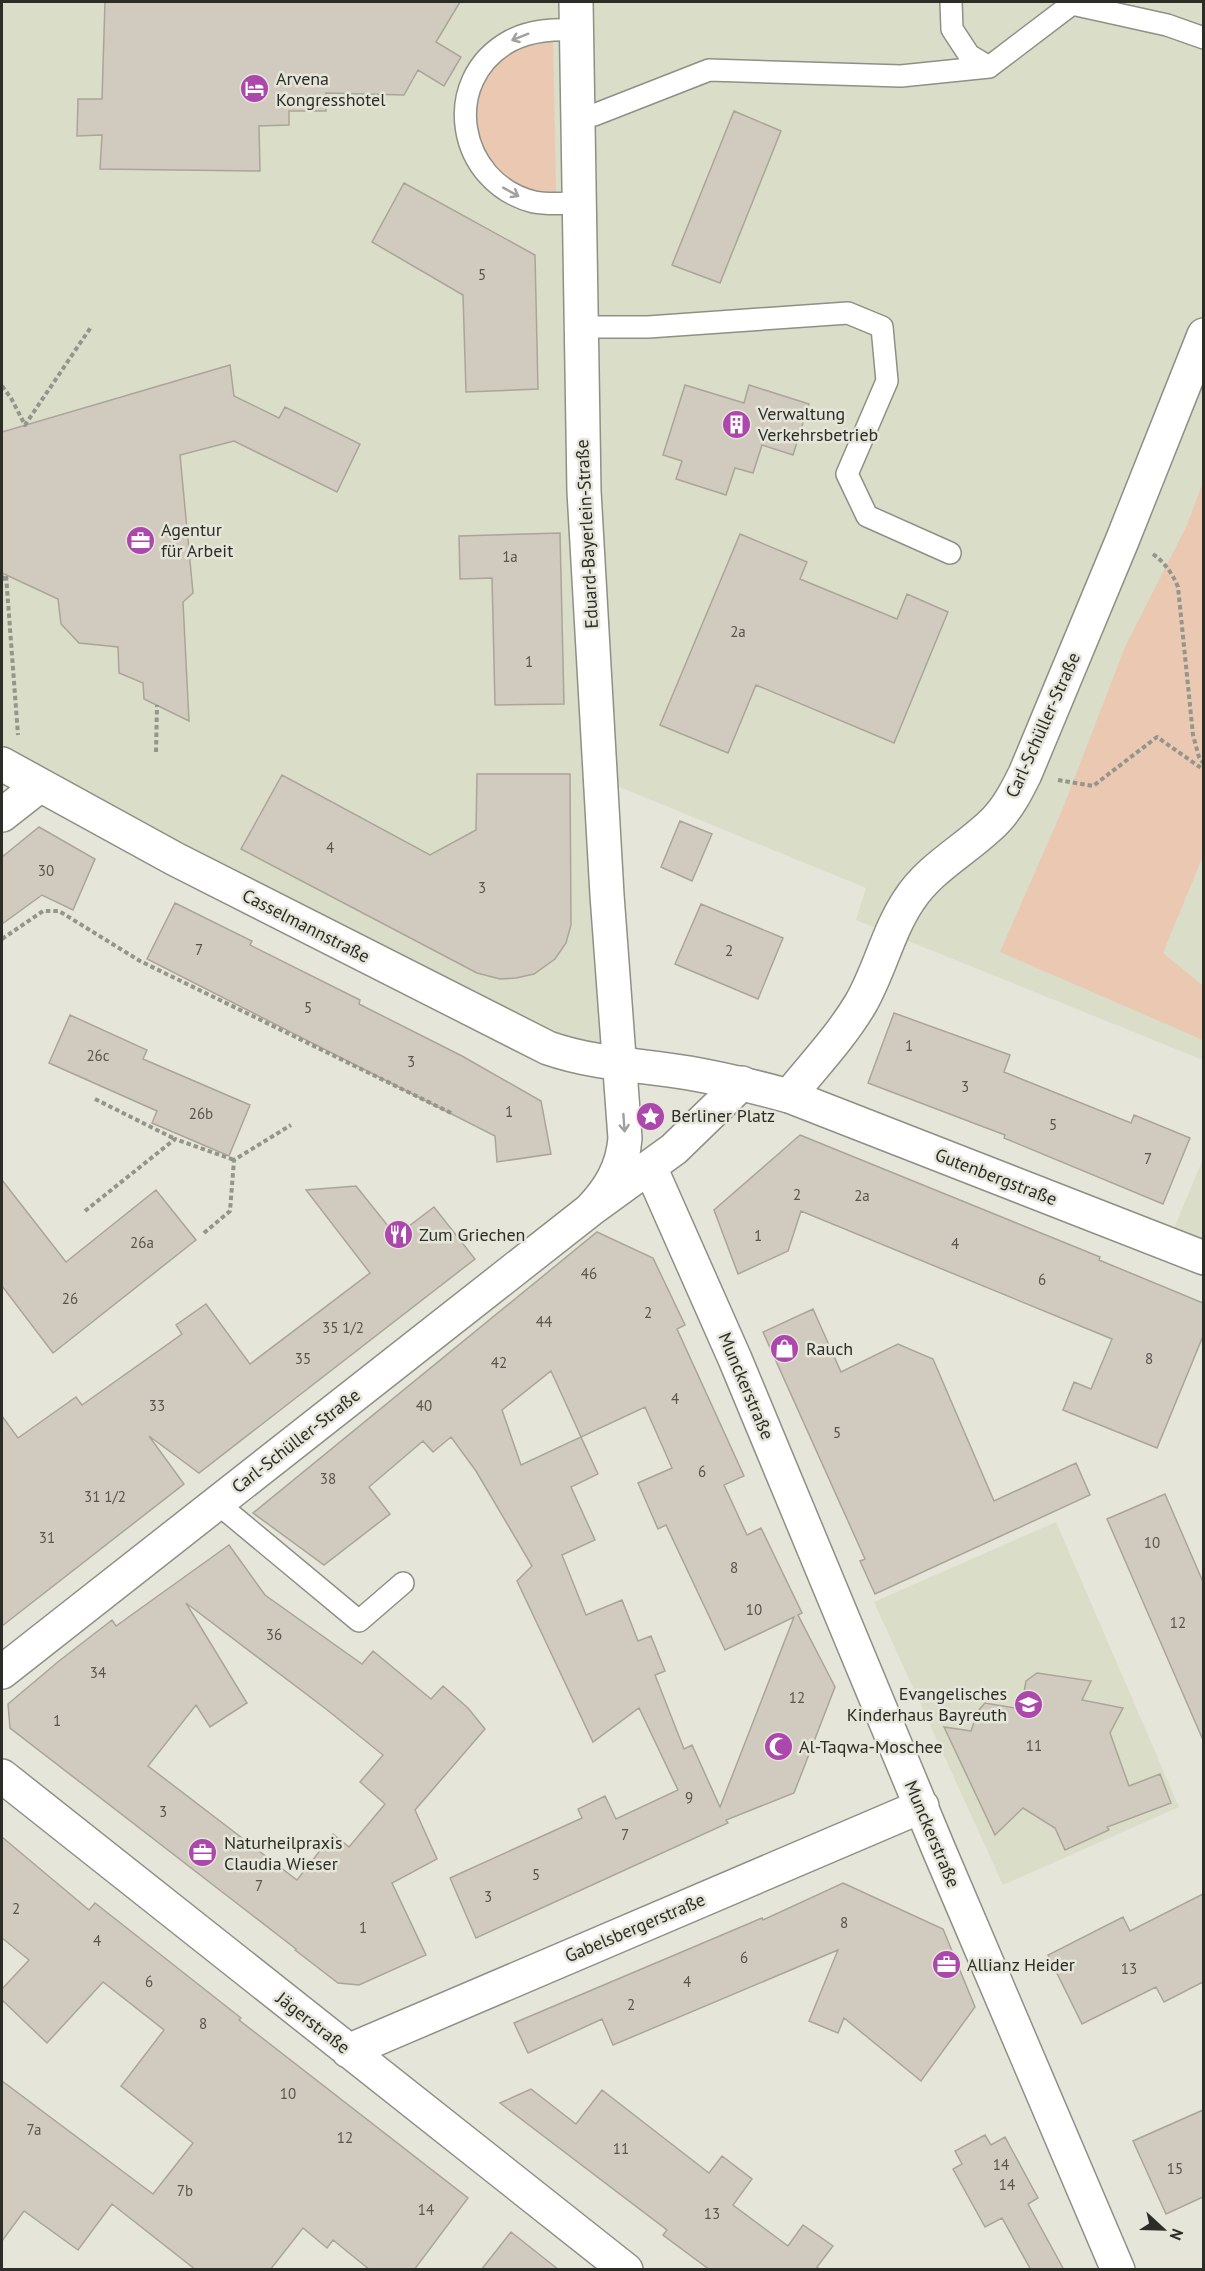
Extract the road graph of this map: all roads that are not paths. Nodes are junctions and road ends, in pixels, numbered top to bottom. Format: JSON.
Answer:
{"nodes":[{"id":1,"x":951,"y":2,"type":"edge"},
{"id":2,"x":577,"y":16,"type":"edge"},
{"id":3,"x":1203,"y":38,"type":"edge"},
{"id":4,"x":989,"y":67,"type":"junction"},
{"id":5,"x":578,"y":116,"type":"junction"},
{"id":6,"x":579,"y":203,"type":"junction"},
{"id":7,"x":582,"y":327,"type":"junction"},
{"id":8,"x":1203,"y":335,"type":"edge"},
{"id":9,"x":950,"y":553,"type":"dead end"},
{"id":10,"x":20,"y":775,"type":"edge"},
{"id":11,"x":2,"y":815,"type":"edge"},
{"id":12,"x":619,"y":1065,"type":"junction"},
{"id":13,"x":742,"y":1083,"type":"junction"},
{"id":14,"x":789,"y":1096,"type":"junction"},
{"id":15,"x":650,"y":1167,"type":"junction"},
{"id":16,"x":590,"y":1210,"type":"junction"},
{"id":17,"x":1203,"y":1258,"type":"edge"},
{"id":18,"x":217,"y":1503,"type":"junction"},
{"id":19,"x":403,"y":1583,"type":"dead end"},
{"id":20,"x":2,"y":1672,"type":"edge"},
{"id":21,"x":2,"y":1776,"type":"edge"},
{"id":22,"x":922,"y":1806,"type":"junction"},
{"id":23,"x":348,"y":2051,"type":"junction"},
{"id":24,"x":626,"y":2270,"type":"edge"},
{"id":25,"x":1118,"y":2270,"type":"edge"}],
"edges":[{"from":1,"to":4,"type":"lane"},
{"from":2,"to":5,"type":"street","name":"Eduard-Bayerlein-Straße"},
{"from":2,"to":6,"type":"lane","one_way":true},
{"from":3,"to":4,"type":"lane"},
{"from":4,"to":5,"type":"lane"},
{"from":5,"to":6,"type":"street","name":"Eduard-Bayerlein-Straße"},
{"from":6,"to":7,"type":"street","name":"Eduard-Bayerlein-Straße"},
{"from":7,"to":9,"type":"lane"},
{"from":7,"to":12,"type":"street","name":"Eduard-Bayerlein-Straße"},
{"from":8,"to":14,"type":"street","name":"Carl-Schüller-Straße"},
{"from":10,"to":11,"type":"street"},
{"from":10,"to":12,"type":"street","name":"Casselmannstraße"},
{"from":12,"to":13,"type":"street"},
{"from":12,"to":16,"type":"street","one_way":true},
{"from":13,"to":14,"type":"street"},
{"from":13,"to":15,"type":"street"},
{"from":14,"to":17,"type":"street","name":"Gutenbergstraße"},
{"from":15,"to":16,"type":"street"},
{"from":15,"to":22,"type":"street","name":"Munckerstraße"},
{"from":16,"to":18,"type":"street","name":"Carl-Schüller-Straße"},
{"from":18,"to":19,"type":"lane"},
{"from":18,"to":20,"type":"street","name":"Carl-Schüller-Straße"},
{"from":21,"to":23,"type":"street","name":"Jägerstraße"},
{"from":22,"to":23,"type":"street","name":"Gabelsbergerstraße"},
{"from":22,"to":25,"type":"street","name":"Munckerstraße"},
{"from":23,"to":24,"type":"street","name":"Jägerstraße"}]}
